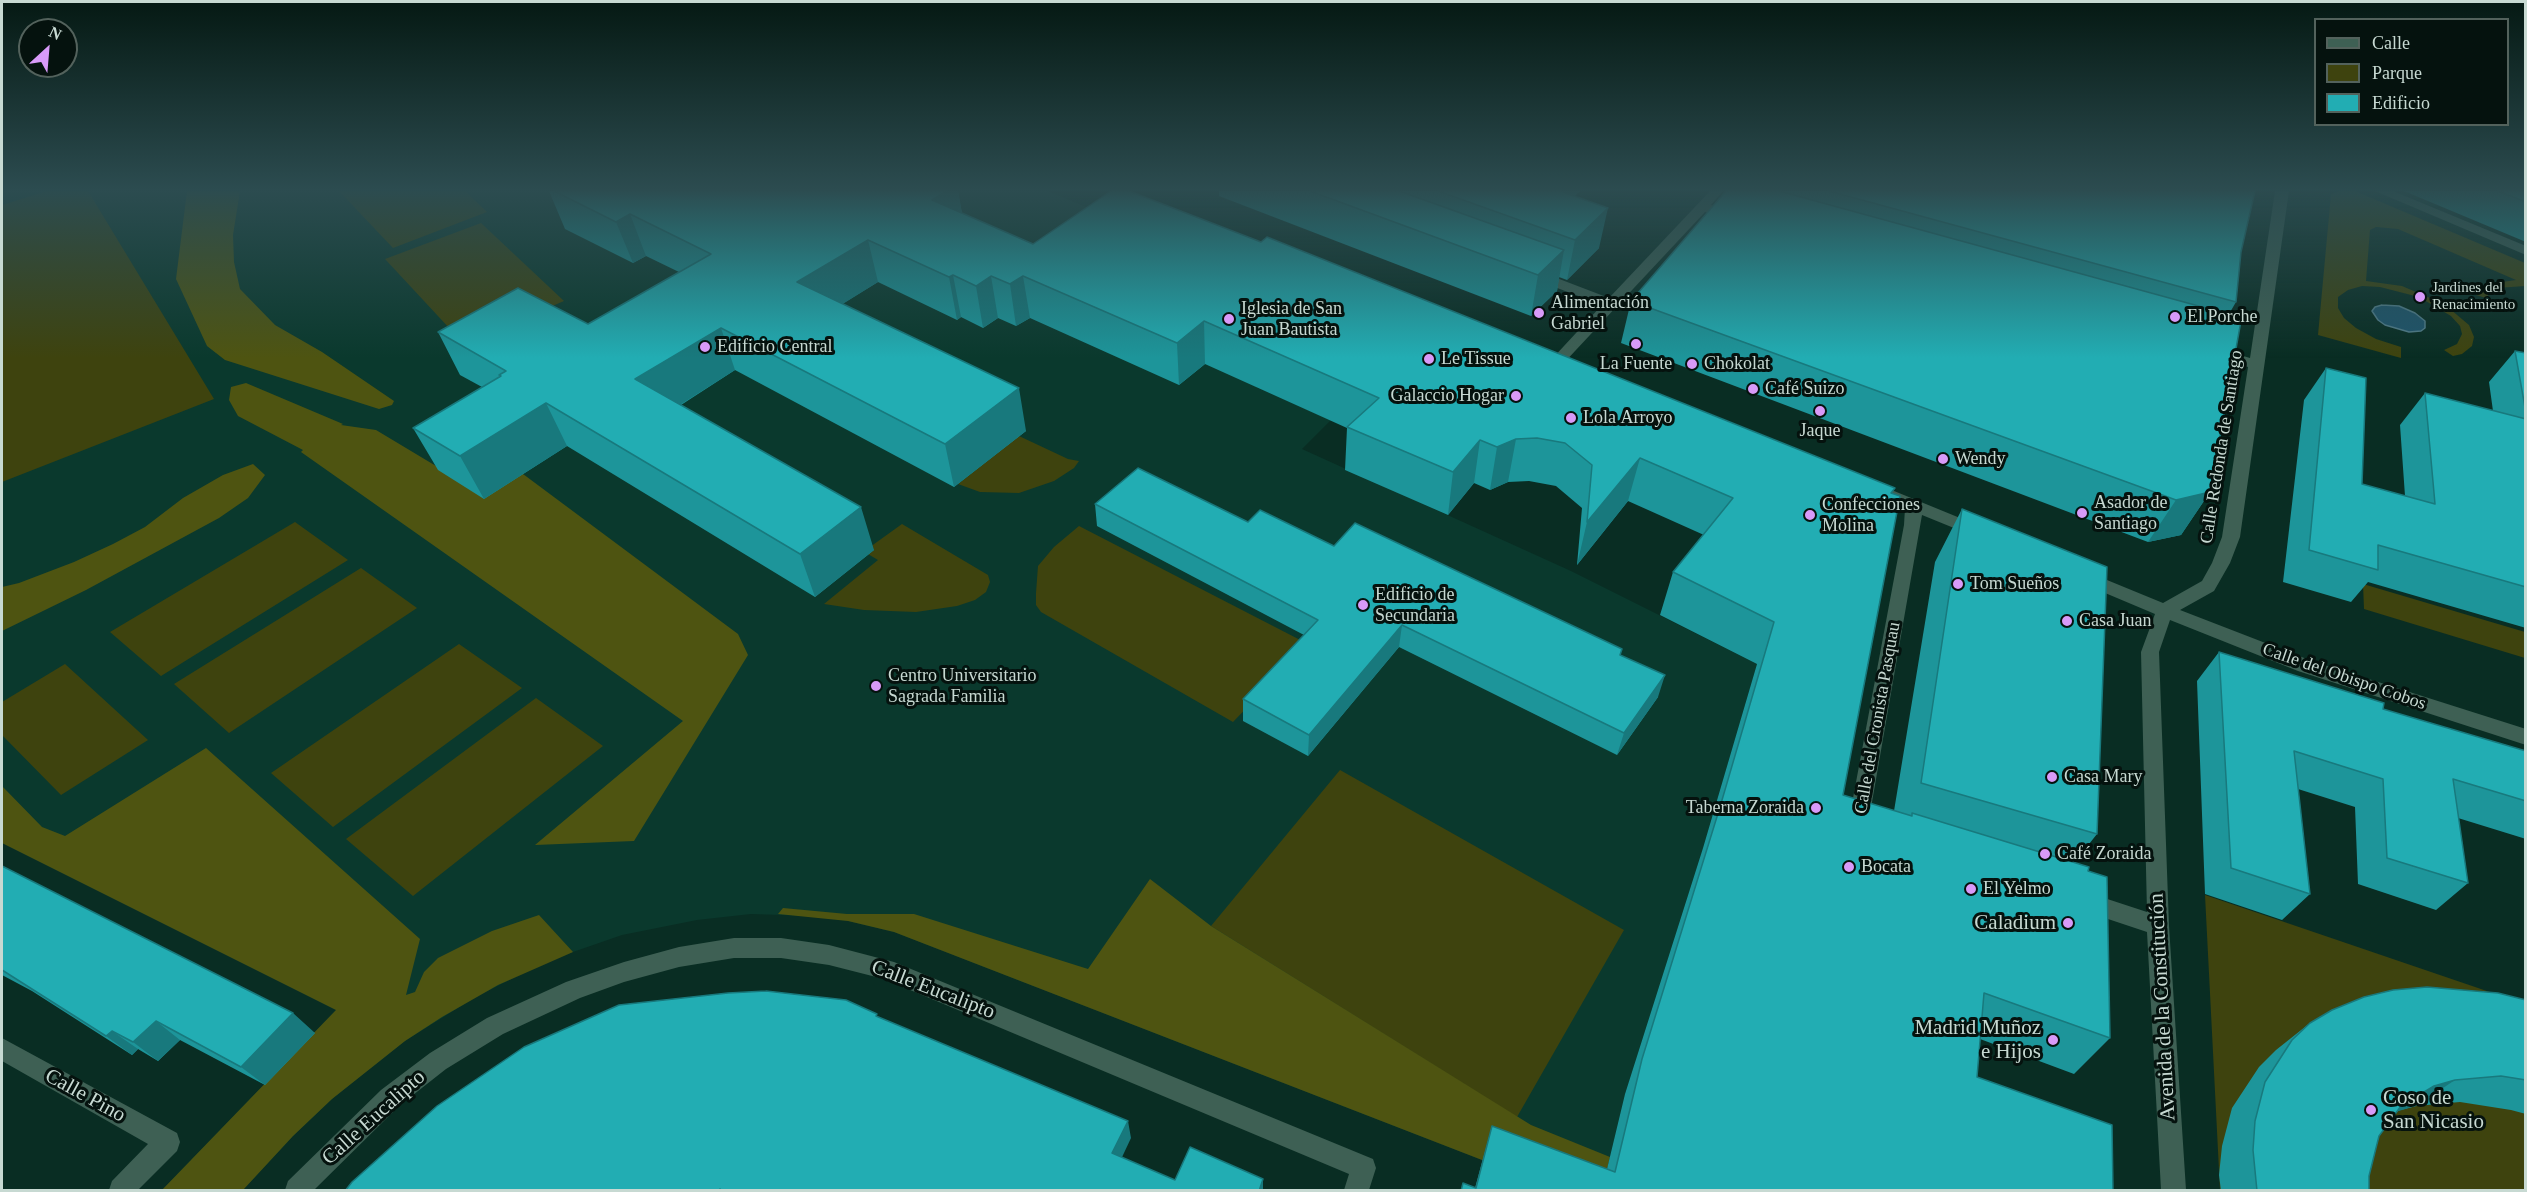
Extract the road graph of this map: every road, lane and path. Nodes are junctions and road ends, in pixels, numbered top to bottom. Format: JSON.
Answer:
{"nodes":[{"id":1,"x":1665,"y":247,"type":"edge"},
{"id":2,"x":2273,"y":247,"type":"edge"},
{"id":3,"x":1521,"y":269,"type":"edge"},
{"id":4,"x":1610,"y":303,"type":"junction"},
{"id":5,"x":2197,"y":348,"type":"edge"},
{"id":6,"x":2255,"y":364,"type":"junction"},
{"id":7,"x":1576,"y":371,"type":"edge"},
{"id":8,"x":1858,"y":483,"type":"edge"},
{"id":9,"x":1913,"y":505,"type":"junction"},
{"id":10,"x":1997,"y":540,"type":"edge"},
{"id":11,"x":2070,"y":570,"type":"edge"},
{"id":12,"x":2165,"y":610,"type":"junction"},
{"id":13,"x":2526,"y":736,"type":"edge"},
{"id":14,"x":1868,"y":836,"type":"edge"},
{"id":15,"x":2066,"y":897,"type":"edge"},
{"id":16,"x":2158,"y":926,"type":"junction"},
{"id":17,"x":2,"y":1049,"type":"edge"},
{"id":18,"x":1360,"y":1179,"type":"edge"},
{"id":19,"x":121,"y":1191,"type":"edge"},
{"id":20,"x":297,"y":1191,"type":"edge"},
{"id":21,"x":2173,"y":1191,"type":"edge"}],
"edges":[{"from":1,"to":4,"type":"street"},
{"from":2,"to":6,"type":"street","name":"Calle Redonda de Santiago"},
{"from":3,"to":4,"type":"street"},
{"from":4,"to":7,"type":"street"},
{"from":5,"to":6,"type":"street"},
{"from":6,"to":12,"type":"street","name":"Calle Redonda de Santiago"},
{"from":8,"to":9,"type":"street"},
{"from":9,"to":10,"type":"street"},
{"from":9,"to":14,"type":"street","name":"Calle del Cronista Pasquau"},
{"from":11,"to":12,"type":"street","name":"Calle del Obispo Cobos"},
{"from":12,"to":13,"type":"street","name":"Calle del Obispo Cobos"},
{"from":12,"to":16,"type":"street","name":"Avenida de la Constitución"},
{"from":15,"to":16,"type":"street"},
{"from":16,"to":21,"type":"street","name":"Avenida de la Constitución"},
{"from":17,"to":19,"type":"street","name":"Calle Pino"},
{"from":18,"to":20,"type":"street","name":"Calle Eucalipto"}]}
